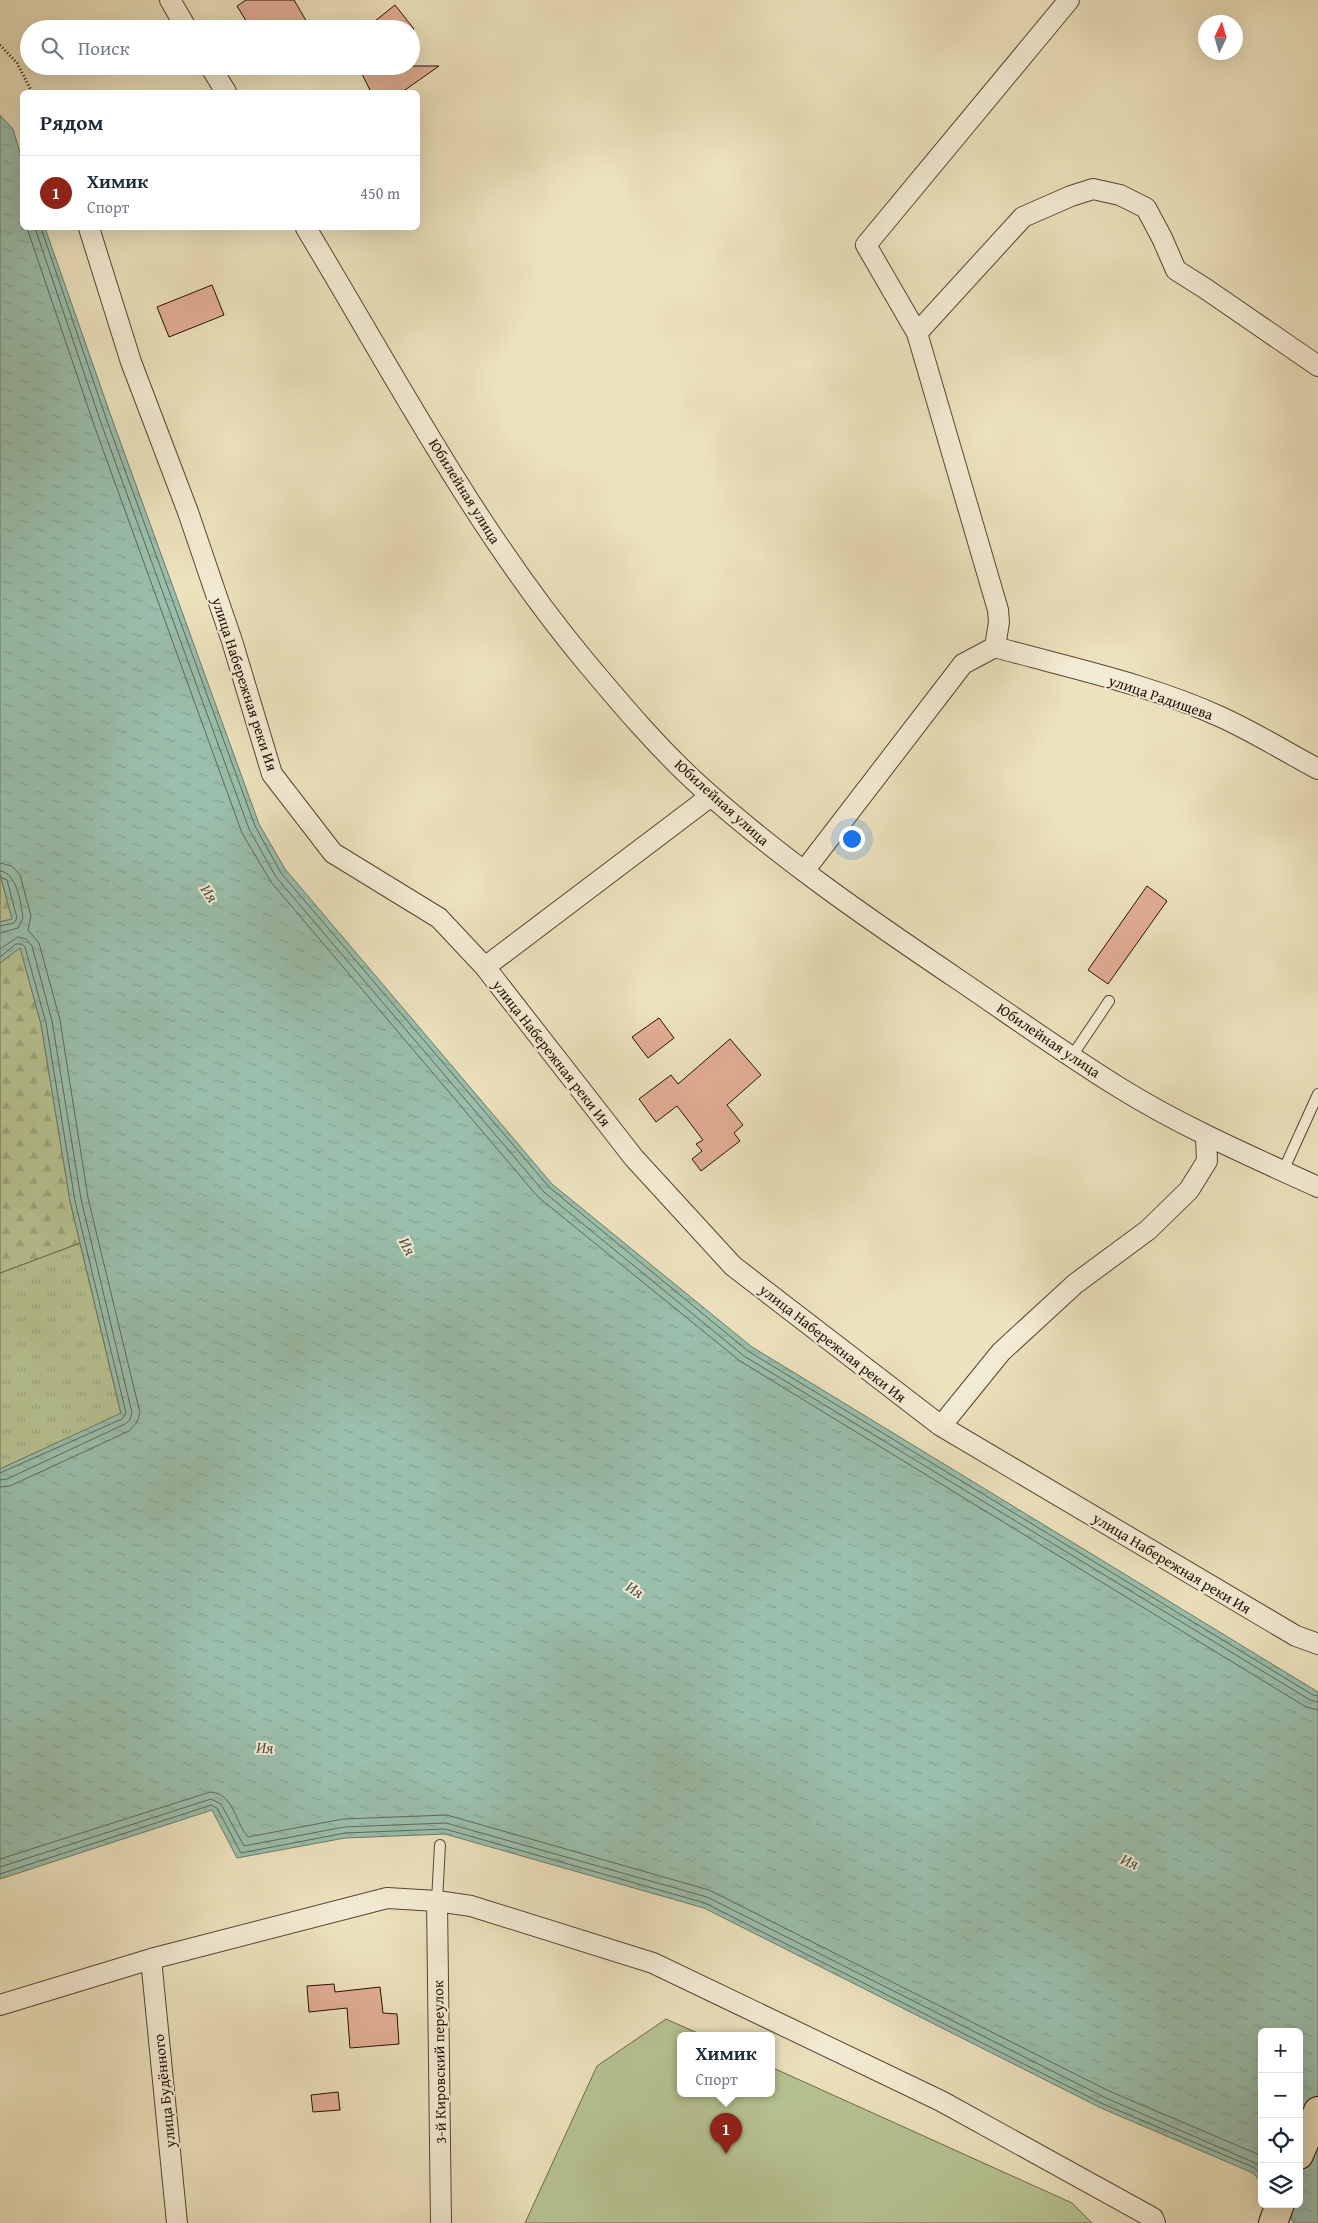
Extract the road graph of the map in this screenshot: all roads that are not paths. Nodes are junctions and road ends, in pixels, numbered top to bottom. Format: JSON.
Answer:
{"nodes":[{"id":1,"x":170,"y":0,"type":"edge"},
{"id":2,"x":1069,"y":0,"type":"edge"},
{"id":3,"x":182,"y":20,"type":"edge"},
{"id":4,"x":216,"y":75,"type":"edge"},
{"id":5,"x":225,"y":90,"type":"edge"},
{"id":6,"x":90,"y":230,"type":"edge"},
{"id":7,"x":307,"y":230,"type":"edge"},
{"id":8,"x":917,"y":333,"type":"junction"},
{"id":9,"x":1318,"y":366,"type":"edge"},
{"id":10,"x":995,"y":647,"type":"junction"},
{"id":11,"x":1318,"y":769,"type":"edge"},
{"id":12,"x":711,"y":796,"type":"junction"},
{"id":13,"x":804,"y":871,"type":"junction"},
{"id":14,"x":486,"y":967,"type":"junction"},
{"id":15,"x":1109,"y":1001,"type":"dead end"},
{"id":16,"x":1072,"y":1056,"type":"junction"},
{"id":17,"x":1318,"y":1094,"type":"edge"},
{"id":18,"x":1206,"y":1136,"type":"junction"},
{"id":19,"x":1283,"y":1171,"type":"junction"},
{"id":20,"x":1318,"y":1187,"type":"edge"},
{"id":21,"x":940,"y":1426,"type":"junction"},
{"id":22,"x":1318,"y":1644,"type":"edge"},
{"id":23,"x":440,"y":1845,"type":"dead end"},
{"id":24,"x":437,"y":1901,"type":"junction"},
{"id":25,"x":151,"y":1959,"type":"junction"},
{"id":26,"x":0,"y":2005,"type":"edge"},
{"id":27,"x":1318,"y":2111,"type":"edge"},
{"id":28,"x":1303,"y":2146,"type":"edge"},
{"id":29,"x":1279,"y":2208,"type":"edge"},
{"id":30,"x":177,"y":2223,"type":"edge"},
{"id":31,"x":441,"y":2223,"type":"edge"},
{"id":32,"x":1155,"y":2223,"type":"edge"},
{"id":33,"x":1273,"y":2223,"type":"edge"}],
"edges":[{"from":1,"to":3,"type":"street"},
{"from":2,"to":8,"type":"street"},
{"from":4,"to":5,"type":"street"},
{"from":6,"to":14,"type":"street","name":"улица Набережная реки Ия"},
{"from":7,"to":12,"type":"street","name":"Юбилейная улица"},
{"from":8,"to":9,"type":"street"},
{"from":8,"to":10,"type":"street"},
{"from":10,"to":11,"type":"street","name":"улица Радищева"},
{"from":10,"to":13,"type":"street"},
{"from":12,"to":13,"type":"street","name":"Юбилейная улица"},
{"from":12,"to":14,"type":"street"},
{"from":13,"to":16,"type":"street","name":"Юбилейная улица"},
{"from":14,"to":21,"type":"street","name":"улица Набережная реки Ия"},
{"from":15,"to":16,"type":"lane"},
{"from":16,"to":18,"type":"street","name":"Юбилейная улица"},
{"from":17,"to":19,"type":"lane"},
{"from":18,"to":19,"type":"street","name":"Юбилейная улица"},
{"from":18,"to":21,"type":"street"},
{"from":19,"to":20,"type":"street","name":"Юбилейная улица"},
{"from":21,"to":22,"type":"street","name":"улица Набережная реки Ия"},
{"from":23,"to":24,"type":"lane"},
{"from":24,"to":25,"type":"street"},
{"from":24,"to":31,"type":"street","name":"3-й Кировский переулок"},
{"from":24,"to":32,"type":"street"},
{"from":25,"to":26,"type":"street"},
{"from":25,"to":30,"type":"street","name":"улица Будённого"},
{"from":27,"to":28,"type":"highway"},
{"from":29,"to":33,"type":"highway"}]}
